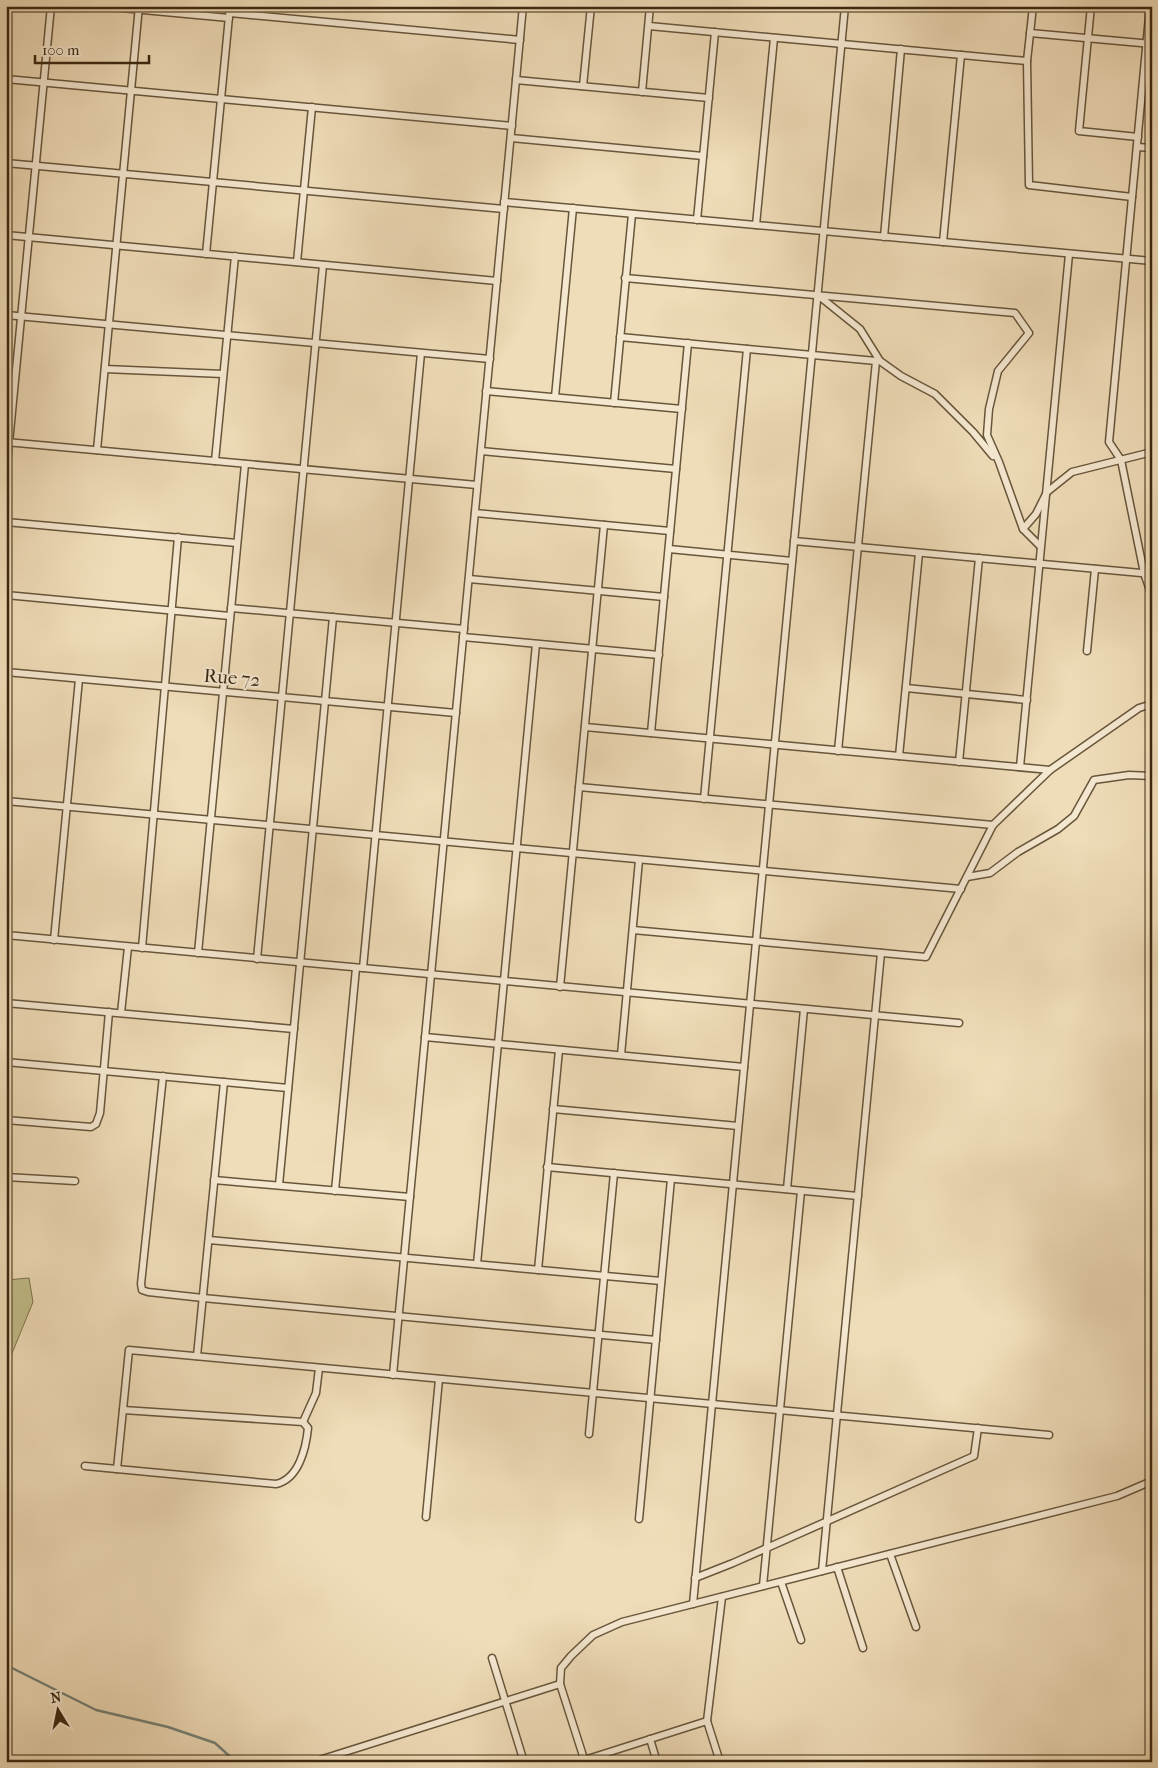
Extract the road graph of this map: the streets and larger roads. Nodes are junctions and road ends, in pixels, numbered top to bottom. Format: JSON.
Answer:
{"nodes":[{"id":1,"x":51,"y":6,"type":"edge"},
{"id":2,"x":100,"y":6,"type":"edge"},
{"id":3,"x":523,"y":6,"type":"edge"},
{"id":4,"x":591,"y":6,"type":"edge"},
{"id":5,"x":650,"y":6,"type":"edge"},
{"id":6,"x":845,"y":6,"type":"edge"},
{"id":7,"x":1033,"y":6,"type":"edge"},
{"id":8,"x":1091,"y":6,"type":"edge"},
{"id":9,"x":1150,"y":6,"type":"edge"},
{"id":10,"x":139,"y":8,"type":"edge"},
{"id":11,"x":230,"y":12,"type":"edge"},
{"id":12,"x":648,"y":26,"type":"junction"},
{"id":13,"x":715,"y":32,"type":"junction"},
{"id":14,"x":1030,"y":33,"type":"junction"},
{"id":15,"x":774,"y":38,"type":"junction"},
{"id":16,"x":1088,"y":39,"type":"junction"},
{"id":17,"x":520,"y":40,"type":"junction"},
{"id":18,"x":842,"y":44,"type":"junction"},
{"id":19,"x":1149,"y":44,"type":"edge"},
{"id":20,"x":901,"y":49,"type":"junction"},
{"id":21,"x":960,"y":55,"type":"junction"},
{"id":22,"x":1027,"y":61,"type":"junction"},
{"id":23,"x":6,"y":79,"type":"edge"},
{"id":24,"x":516,"y":80,"type":"junction"},
{"id":25,"x":44,"y":82,"type":"junction"},
{"id":26,"x":583,"y":86,"type":"junction"},
{"id":27,"x":131,"y":90,"type":"junction"},
{"id":28,"x":642,"y":92,"type":"junction"},
{"id":29,"x":709,"y":98,"type":"junction"},
{"id":30,"x":221,"y":99,"type":"junction"},
{"id":31,"x":312,"y":107,"type":"junction"},
{"id":32,"x":512,"y":126,"type":"junction"},
{"id":33,"x":1138,"y":136,"type":"junction"},
{"id":34,"x":511,"y":138,"type":"junction"},
{"id":35,"x":1137,"y":147,"type":"junction"},
{"id":36,"x":1152,"y":148,"type":"edge"},
{"id":37,"x":704,"y":156,"type":"junction"},
{"id":38,"x":6,"y":163,"type":"edge"},
{"id":39,"x":36,"y":166,"type":"junction"},
{"id":40,"x":123,"y":174,"type":"junction"},
{"id":41,"x":213,"y":182,"type":"junction"},
{"id":42,"x":304,"y":190,"type":"junction"},
{"id":43,"x":1132,"y":197,"type":"junction"},
{"id":44,"x":504,"y":205,"type":"junction"},
{"id":45,"x":573,"y":208,"type":"junction"},
{"id":46,"x":632,"y":214,"type":"junction"},
{"id":47,"x":698,"y":220,"type":"junction"},
{"id":48,"x":756,"y":225,"type":"junction"},
{"id":49,"x":824,"y":231,"type":"junction"},
{"id":50,"x":6,"y":235,"type":"edge"},
{"id":51,"x":29,"y":237,"type":"junction"},
{"id":52,"x":884,"y":237,"type":"junction"},
{"id":53,"x":943,"y":242,"type":"junction"},
{"id":54,"x":116,"y":246,"type":"junction"},
{"id":55,"x":206,"y":254,"type":"junction"},
{"id":56,"x":1069,"y":254,"type":"junction"},
{"id":57,"x":235,"y":256,"type":"junction"},
{"id":58,"x":1126,"y":259,"type":"junction"},
{"id":59,"x":1152,"y":261,"type":"edge"},
{"id":60,"x":297,"y":262,"type":"junction"},
{"id":61,"x":324,"y":264,"type":"junction"},
{"id":62,"x":625,"y":278,"type":"junction"},
{"id":63,"x":497,"y":280,"type":"junction"},
{"id":64,"x":818,"y":295,"type":"junction"},
{"id":65,"x":6,"y":315,"type":"edge"},
{"id":66,"x":21,"y":316,"type":"junction"},
{"id":67,"x":109,"y":324,"type":"junction"},
{"id":68,"x":227,"y":335,"type":"junction"},
{"id":69,"x":620,"y":337,"type":"junction"},
{"id":70,"x":316,"y":343,"type":"junction"},
{"id":71,"x":688,"y":343,"type":"junction"},
{"id":72,"x":747,"y":349,"type":"junction"},
{"id":73,"x":421,"y":353,"type":"junction"},
{"id":74,"x":812,"y":355,"type":"junction"},
{"id":75,"x":490,"y":359,"type":"junction"},
{"id":76,"x":105,"y":368,"type":"junction"},
{"id":77,"x":224,"y":374,"type":"junction"},
{"id":78,"x":486,"y":391,"type":"junction"},
{"id":79,"x":555,"y":397,"type":"junction"},
{"id":80,"x":614,"y":403,"type":"junction"},
{"id":81,"x":682,"y":409,"type":"junction"},
{"id":82,"x":8,"y":442,"type":"edge"},
{"id":83,"x":97,"y":450,"type":"junction"},
{"id":84,"x":481,"y":451,"type":"junction"},
{"id":85,"x":1152,"y":452,"type":"edge"},
{"id":86,"x":1121,"y":460,"type":"junction"},
{"id":87,"x":215,"y":461,"type":"junction"},
{"id":88,"x":999,"y":462,"type":"junction"},
{"id":89,"x":245,"y":464,"type":"junction"},
{"id":90,"x":676,"y":469,"type":"junction"},
{"id":91,"x":304,"y":470,"type":"junction"},
{"id":92,"x":6,"y":474,"type":"edge"},
{"id":93,"x":410,"y":479,"type":"junction"},
{"id":94,"x":478,"y":485,"type":"junction"},
{"id":95,"x":1047,"y":492,"type":"junction"},
{"id":96,"x":475,"y":513,"type":"junction"},
{"id":97,"x":6,"y":522,"type":"edge"},
{"id":98,"x":604,"y":525,"type":"junction"},
{"id":99,"x":1023,"y":529,"type":"junction"},
{"id":100,"x":670,"y":531,"type":"junction"},
{"id":101,"x":178,"y":537,"type":"junction"},
{"id":102,"x":794,"y":541,"type":"junction"},
{"id":103,"x":237,"y":543,"type":"junction"},
{"id":104,"x":1040,"y":546,"type":"junction"},
{"id":105,"x":858,"y":547,"type":"junction"},
{"id":106,"x":669,"y":549,"type":"junction"},
{"id":107,"x":918,"y":552,"type":"junction"},
{"id":108,"x":727,"y":555,"type":"junction"},
{"id":109,"x":979,"y":558,"type":"junction"},
{"id":110,"x":792,"y":561,"type":"junction"},
{"id":111,"x":1039,"y":564,"type":"junction"},
{"id":112,"x":1095,"y":569,"type":"junction"},
{"id":113,"x":1148,"y":574,"type":"edge"},
{"id":114,"x":469,"y":579,"type":"junction"},
{"id":115,"x":598,"y":591,"type":"junction"},
{"id":116,"x":6,"y":595,"type":"edge"},
{"id":117,"x":1152,"y":596,"type":"edge"},
{"id":118,"x":664,"y":597,"type":"junction"},
{"id":119,"x":231,"y":608,"type":"junction"},
{"id":120,"x":172,"y":611,"type":"junction"},
{"id":121,"x":290,"y":613,"type":"junction"},
{"id":122,"x":230,"y":616,"type":"junction"},
{"id":123,"x":333,"y":617,"type":"junction"},
{"id":124,"x":396,"y":623,"type":"junction"},
{"id":125,"x":464,"y":629,"type":"junction"},
{"id":126,"x":463,"y":637,"type":"junction"},
{"id":127,"x":536,"y":644,"type":"junction"},
{"id":128,"x":592,"y":649,"type":"junction"},
{"id":129,"x":1087,"y":652,"type":"dead end"},
{"id":130,"x":659,"y":655,"type":"junction"},
{"id":131,"x":6,"y":672,"type":"edge"},
{"id":132,"x":79,"y":679,"type":"junction"},
{"id":133,"x":165,"y":686,"type":"junction"},
{"id":134,"x":906,"y":688,"type":"junction"},
{"id":135,"x":223,"y":692,"type":"junction"},
{"id":136,"x":966,"y":694,"type":"junction"},
{"id":137,"x":282,"y":697,"type":"junction"},
{"id":138,"x":1027,"y":700,"type":"junction"},
{"id":139,"x":325,"y":701,"type":"junction"},
{"id":140,"x":1152,"y":704,"type":"edge"},
{"id":141,"x":388,"y":707,"type":"junction"},
{"id":142,"x":456,"y":713,"type":"junction"},
{"id":143,"x":585,"y":727,"type":"junction"},
{"id":144,"x":651,"y":733,"type":"junction"},
{"id":145,"x":710,"y":739,"type":"junction"},
{"id":146,"x":775,"y":745,"type":"junction"},
{"id":147,"x":838,"y":750,"type":"junction"},
{"id":148,"x":899,"y":756,"type":"junction"},
{"id":149,"x":959,"y":762,"type":"junction"},
{"id":150,"x":1020,"y":767,"type":"junction"},
{"id":151,"x":1050,"y":770,"type":"junction"},
{"id":152,"x":1152,"y":776,"type":"edge"},
{"id":153,"x":579,"y":787,"type":"junction"},
{"id":154,"x":704,"y":799,"type":"junction"},
{"id":155,"x":6,"y":801,"type":"edge"},
{"id":156,"x":769,"y":805,"type":"junction"},
{"id":157,"x":67,"y":807,"type":"junction"},
{"id":158,"x":154,"y":815,"type":"junction"},
{"id":159,"x":211,"y":820,"type":"junction"},
{"id":160,"x":993,"y":825,"type":"junction"},
{"id":161,"x":270,"y":826,"type":"junction"},
{"id":162,"x":313,"y":830,"type":"junction"},
{"id":163,"x":376,"y":835,"type":"junction"},
{"id":164,"x":444,"y":842,"type":"junction"},
{"id":165,"x":517,"y":848,"type":"junction"},
{"id":166,"x":573,"y":854,"type":"junction"},
{"id":167,"x":640,"y":860,"type":"junction"},
{"id":168,"x":763,"y":871,"type":"junction"},
{"id":169,"x":967,"y":877,"type":"junction"},
{"id":170,"x":961,"y":889,"type":"junction"},
{"id":171,"x":633,"y":930,"type":"junction"},
{"id":172,"x":6,"y":936,"type":"edge"},
{"id":173,"x":54,"y":940,"type":"junction"},
{"id":174,"x":756,"y":941,"type":"junction"},
{"id":175,"x":128,"y":947,"type":"junction"},
{"id":176,"x":142,"y":948,"type":"junction"},
{"id":177,"x":198,"y":953,"type":"junction"},
{"id":178,"x":881,"y":953,"type":"junction"},
{"id":179,"x":257,"y":959,"type":"junction"},
{"id":180,"x":300,"y":962,"type":"junction"},
{"id":181,"x":360,"y":968,"type":"junction"},
{"id":182,"x":431,"y":975,"type":"junction"},
{"id":183,"x":504,"y":981,"type":"junction"},
{"id":184,"x":560,"y":986,"type":"junction"},
{"id":185,"x":627,"y":993,"type":"junction"},
{"id":186,"x":6,"y":1003,"type":"edge"},
{"id":187,"x":750,"y":1004,"type":"junction"},
{"id":188,"x":804,"y":1009,"type":"junction"},
{"id":189,"x":110,"y":1012,"type":"junction"},
{"id":190,"x":122,"y":1013,"type":"junction"},
{"id":191,"x":875,"y":1016,"type":"junction"},
{"id":192,"x":959,"y":1023,"type":"dead end"},
{"id":193,"x":294,"y":1029,"type":"junction"},
{"id":194,"x":425,"y":1038,"type":"junction"},
{"id":195,"x":498,"y":1044,"type":"junction"},
{"id":196,"x":559,"y":1050,"type":"junction"},
{"id":197,"x":621,"y":1056,"type":"junction"},
{"id":198,"x":6,"y":1062,"type":"edge"},
{"id":199,"x":744,"y":1067,"type":"junction"},
{"id":200,"x":104,"y":1071,"type":"junction"},
{"id":201,"x":163,"y":1076,"type":"junction"},
{"id":202,"x":224,"y":1082,"type":"junction"},
{"id":203,"x":288,"y":1088,"type":"junction"},
{"id":204,"x":553,"y":1109,"type":"junction"},
{"id":205,"x":6,"y":1120,"type":"edge"},
{"id":206,"x":738,"y":1126,"type":"junction"},
{"id":207,"x":547,"y":1167,"type":"junction"},
{"id":208,"x":614,"y":1173,"type":"junction"},
{"id":209,"x":6,"y":1176,"type":"edge"},
{"id":210,"x":671,"y":1179,"type":"junction"},
{"id":211,"x":214,"y":1180,"type":"junction"},
{"id":212,"x":75,"y":1181,"type":"dead end"},
{"id":213,"x":733,"y":1184,"type":"junction"},
{"id":214,"x":279,"y":1185,"type":"junction"},
{"id":215,"x":787,"y":1189,"type":"junction"},
{"id":216,"x":801,"y":1190,"type":"junction"},
{"id":217,"x":335,"y":1191,"type":"junction"},
{"id":218,"x":858,"y":1196,"type":"junction"},
{"id":219,"x":410,"y":1198,"type":"junction"},
{"id":220,"x":209,"y":1240,"type":"junction"},
{"id":221,"x":404,"y":1258,"type":"junction"},
{"id":222,"x":477,"y":1264,"type":"junction"},
{"id":223,"x":538,"y":1270,"type":"junction"},
{"id":224,"x":604,"y":1276,"type":"junction"},
{"id":225,"x":661,"y":1281,"type":"junction"},
{"id":226,"x":203,"y":1298,"type":"junction"},
{"id":227,"x":398,"y":1316,"type":"junction"},
{"id":228,"x":598,"y":1334,"type":"junction"},
{"id":229,"x":656,"y":1340,"type":"junction"},
{"id":230,"x":198,"y":1356,"type":"junction"},
{"id":231,"x":319,"y":1368,"type":"junction"},
{"id":232,"x":393,"y":1374,"type":"junction"},
{"id":233,"x":439,"y":1379,"type":"junction"},
{"id":234,"x":593,"y":1393,"type":"junction"},
{"id":235,"x":650,"y":1398,"type":"junction"},
{"id":236,"x":712,"y":1404,"type":"junction"},
{"id":237,"x":123,"y":1410,"type":"junction"},
{"id":238,"x":780,"y":1410,"type":"junction"},
{"id":239,"x":837,"y":1415,"type":"junction"},
{"id":240,"x":303,"y":1422,"type":"junction"},
{"id":241,"x":978,"y":1428,"type":"junction"},
{"id":242,"x":589,"y":1434,"type":"dead end"},
{"id":243,"x":1049,"y":1435,"type":"dead end"},
{"id":244,"x":85,"y":1466,"type":"dead end"},
{"id":245,"x":118,"y":1469,"type":"junction"},
{"id":246,"x":1152,"y":1481,"type":"edge"},
{"id":247,"x":426,"y":1517,"type":"dead end"},
{"id":248,"x":639,"y":1518,"type":"dead end"},
{"id":249,"x":826,"y":1520,"type":"junction"},
{"id":250,"x":767,"y":1546,"type":"junction"},
{"id":251,"x":890,"y":1554,"type":"junction"},
{"id":252,"x":837,"y":1567,"type":"junction"},
{"id":253,"x":822,"y":1571,"type":"junction"},
{"id":254,"x":695,"y":1578,"type":"junction"},
{"id":255,"x":781,"y":1582,"type":"junction"},
{"id":256,"x":763,"y":1586,"type":"junction"},
{"id":257,"x":722,"y":1597,"type":"junction"},
{"id":258,"x":693,"y":1604,"type":"junction"},
{"id":259,"x":916,"y":1627,"type":"dead end"},
{"id":260,"x":801,"y":1640,"type":"dead end"},
{"id":261,"x":864,"y":1648,"type":"dead end"},
{"id":262,"x":492,"y":1658,"type":"dead end"},
{"id":263,"x":560,"y":1684,"type":"junction"},
{"id":264,"x":505,"y":1701,"type":"junction"},
{"id":265,"x":707,"y":1721,"type":"junction"},
{"id":266,"x":650,"y":1739,"type":"junction"},
{"id":267,"x":582,"y":1761,"type":"edge"},
{"id":268,"x":313,"y":1762,"type":"edge"},
{"id":269,"x":524,"y":1762,"type":"edge"},
{"id":270,"x":657,"y":1762,"type":"edge"},
{"id":271,"x":720,"y":1762,"type":"edge"}],
"edges":[{"from":1,"to":25,"type":"street"},
{"from":2,"to":10,"type":"street"},
{"from":3,"to":17,"type":"street"},
{"from":4,"to":26,"type":"street"},
{"from":5,"to":12,"type":"street"},
{"from":6,"to":18,"type":"street"},
{"from":7,"to":14,"type":"street"},
{"from":8,"to":16,"type":"street"},
{"from":9,"to":19,"type":"street"},
{"from":10,"to":11,"type":"street"},
{"from":10,"to":27,"type":"street"},
{"from":11,"to":17,"type":"street"},
{"from":11,"to":30,"type":"street"},
{"from":12,"to":13,"type":"street"},
{"from":12,"to":28,"type":"street"},
{"from":13,"to":15,"type":"street"},
{"from":13,"to":29,"type":"street"},
{"from":14,"to":16,"type":"street"},
{"from":14,"to":22,"type":"street"},
{"from":15,"to":18,"type":"street"},
{"from":15,"to":48,"type":"street"},
{"from":16,"to":19,"type":"street"},
{"from":16,"to":33,"type":"street"},
{"from":17,"to":24,"type":"street"},
{"from":18,"to":20,"type":"street"},
{"from":18,"to":49,"type":"street"},
{"from":19,"to":33,"type":"street"},
{"from":20,"to":21,"type":"street"},
{"from":20,"to":52,"type":"street"},
{"from":21,"to":22,"type":"street"},
{"from":21,"to":53,"type":"street"},
{"from":22,"to":43,"type":"street"},
{"from":23,"to":25,"type":"street"},
{"from":24,"to":26,"type":"street"},
{"from":24,"to":32,"type":"street"},
{"from":25,"to":27,"type":"street"},
{"from":25,"to":39,"type":"street"},
{"from":26,"to":28,"type":"street"},
{"from":27,"to":30,"type":"street"},
{"from":27,"to":40,"type":"street"},
{"from":28,"to":29,"type":"street"},
{"from":29,"to":37,"type":"street"},
{"from":30,"to":31,"type":"street"},
{"from":30,"to":41,"type":"street"},
{"from":31,"to":32,"type":"street"},
{"from":31,"to":42,"type":"street"},
{"from":32,"to":34,"type":"street"},
{"from":33,"to":35,"type":"street"},
{"from":34,"to":37,"type":"street"},
{"from":34,"to":44,"type":"street"},
{"from":35,"to":36,"type":"street"},
{"from":35,"to":43,"type":"street"},
{"from":37,"to":47,"type":"street"},
{"from":38,"to":39,"type":"street"},
{"from":39,"to":40,"type":"street"},
{"from":39,"to":51,"type":"street"},
{"from":40,"to":41,"type":"street"},
{"from":40,"to":54,"type":"street"},
{"from":41,"to":42,"type":"street"},
{"from":41,"to":55,"type":"street"},
{"from":42,"to":44,"type":"street"},
{"from":42,"to":60,"type":"street"},
{"from":43,"to":58,"type":"street"},
{"from":44,"to":45,"type":"street"},
{"from":44,"to":63,"type":"street"},
{"from":45,"to":46,"type":"street"},
{"from":45,"to":79,"type":"street"},
{"from":46,"to":47,"type":"street"},
{"from":46,"to":62,"type":"street"},
{"from":47,"to":48,"type":"street"},
{"from":48,"to":49,"type":"street"},
{"from":49,"to":52,"type":"street"},
{"from":49,"to":64,"type":"street"},
{"from":50,"to":51,"type":"street"},
{"from":51,"to":54,"type":"street"},
{"from":51,"to":66,"type":"street"},
{"from":52,"to":53,"type":"street"},
{"from":53,"to":56,"type":"street"},
{"from":54,"to":55,"type":"street"},
{"from":54,"to":67,"type":"street"},
{"from":55,"to":57,"type":"street"},
{"from":56,"to":58,"type":"street"},
{"from":56,"to":95,"type":"street"},
{"from":57,"to":60,"type":"street"},
{"from":57,"to":68,"type":"street"},
{"from":58,"to":59,"type":"street"},
{"from":58,"to":86,"type":"street"},
{"from":60,"to":61,"type":"street"},
{"from":61,"to":63,"type":"street"},
{"from":61,"to":70,"type":"street"},
{"from":62,"to":64,"type":"street"},
{"from":62,"to":69,"type":"street"},
{"from":63,"to":75,"type":"street"},
{"from":64,"to":74,"type":"street"},
{"from":64,"to":88,"type":"street"},
{"from":64,"to":88,"type":"street"},
{"from":65,"to":66,"type":"street"},
{"from":66,"to":67,"type":"street"},
{"from":66,"to":82,"type":"street"},
{"from":67,"to":68,"type":"street"},
{"from":67,"to":76,"type":"street"},
{"from":68,"to":70,"type":"street"},
{"from":68,"to":77,"type":"street"},
{"from":69,"to":71,"type":"street"},
{"from":69,"to":80,"type":"street"},
{"from":70,"to":73,"type":"street"},
{"from":70,"to":91,"type":"street"},
{"from":71,"to":72,"type":"street"},
{"from":71,"to":81,"type":"street"},
{"from":72,"to":74,"type":"street"},
{"from":72,"to":108,"type":"street"},
{"from":73,"to":75,"type":"street"},
{"from":73,"to":93,"type":"street"},
{"from":74,"to":102,"type":"street"},
{"from":74,"to":105,"type":"street"},
{"from":75,"to":78,"type":"street"},
{"from":76,"to":77,"type":"street"},
{"from":76,"to":83,"type":"street"},
{"from":77,"to":87,"type":"street"},
{"from":78,"to":79,"type":"street"},
{"from":78,"to":84,"type":"street"},
{"from":79,"to":80,"type":"street"},
{"from":80,"to":81,"type":"street"},
{"from":81,"to":90,"type":"street"},
{"from":82,"to":83,"type":"street"},
{"from":82,"to":92,"type":"street"},
{"from":83,"to":87,"type":"street"},
{"from":84,"to":90,"type":"street"},
{"from":84,"to":94,"type":"street"},
{"from":85,"to":86,"type":"street"},
{"from":86,"to":95,"type":"street"},
{"from":86,"to":113,"type":"street"},
{"from":87,"to":89,"type":"street"},
{"from":88,"to":99,"type":"street"},
{"from":89,"to":91,"type":"street"},
{"from":89,"to":103,"type":"street"},
{"from":90,"to":100,"type":"street"},
{"from":91,"to":93,"type":"street"},
{"from":91,"to":121,"type":"street"},
{"from":93,"to":94,"type":"street"},
{"from":93,"to":124,"type":"street"},
{"from":94,"to":96,"type":"street"},
{"from":95,"to":99,"type":"street"},
{"from":95,"to":104,"type":"street"},
{"from":96,"to":98,"type":"street"},
{"from":96,"to":114,"type":"street"},
{"from":97,"to":101,"type":"street"},
{"from":98,"to":100,"type":"street"},
{"from":98,"to":115,"type":"street"},
{"from":99,"to":104,"type":"street"},
{"from":100,"to":106,"type":"street"},
{"from":101,"to":103,"type":"street"},
{"from":101,"to":120,"type":"street"},
{"from":102,"to":105,"type":"street"},
{"from":102,"to":110,"type":"street"},
{"from":103,"to":119,"type":"street"},
{"from":104,"to":111,"type":"street"},
{"from":105,"to":107,"type":"street"},
{"from":105,"to":147,"type":"street"},
{"from":106,"to":108,"type":"street"},
{"from":106,"to":118,"type":"street"},
{"from":107,"to":109,"type":"street"},
{"from":107,"to":134,"type":"street"},
{"from":108,"to":110,"type":"street"},
{"from":108,"to":145,"type":"street"},
{"from":109,"to":111,"type":"street"},
{"from":109,"to":136,"type":"street"},
{"from":110,"to":146,"type":"street"},
{"from":111,"to":112,"type":"street"},
{"from":111,"to":138,"type":"street"},
{"from":112,"to":113,"type":"street"},
{"from":112,"to":129,"type":"street"},
{"from":113,"to":117,"type":"street"},
{"from":114,"to":115,"type":"street"},
{"from":114,"to":125,"type":"street"},
{"from":115,"to":118,"type":"street"},
{"from":115,"to":128,"type":"street"},
{"from":116,"to":120,"type":"street"},
{"from":118,"to":130,"type":"street"},
{"from":119,"to":121,"type":"street"},
{"from":119,"to":122,"type":"street"},
{"from":120,"to":122,"type":"street"},
{"from":120,"to":133,"type":"street"},
{"from":121,"to":123,"type":"street"},
{"from":121,"to":137,"type":"street"},
{"from":122,"to":135,"type":"street"},
{"from":123,"to":124,"type":"street"},
{"from":123,"to":139,"type":"street"},
{"from":124,"to":125,"type":"street"},
{"from":124,"to":141,"type":"street"},
{"from":125,"to":126,"type":"street"},
{"from":126,"to":127,"type":"street"},
{"from":126,"to":142,"type":"street"},
{"from":127,"to":128,"type":"street"},
{"from":127,"to":165,"type":"street"},
{"from":128,"to":130,"type":"street"},
{"from":128,"to":143,"type":"street"},
{"from":130,"to":144,"type":"street"},
{"from":131,"to":132,"type":"street","name":"Rue 72"},
{"from":132,"to":133,"type":"street","name":"Rue 72"},
{"from":132,"to":157,"type":"street"},
{"from":133,"to":135,"type":"street","name":"Rue 72"},
{"from":133,"to":158,"type":"street"},
{"from":134,"to":136,"type":"street"},
{"from":134,"to":148,"type":"street"},
{"from":135,"to":137,"type":"street","name":"Rue 72"},
{"from":135,"to":159,"type":"street"},
{"from":136,"to":138,"type":"street"},
{"from":136,"to":149,"type":"street"},
{"from":137,"to":139,"type":"street","name":"Rue 72"},
{"from":137,"to":161,"type":"street"},
{"from":138,"to":150,"type":"street"},
{"from":139,"to":141,"type":"street","name":"Rue 72"},
{"from":139,"to":162,"type":"street"},
{"from":140,"to":151,"type":"street"},
{"from":141,"to":142,"type":"street","name":"Rue 72"},
{"from":141,"to":163,"type":"street"},
{"from":142,"to":164,"type":"street"},
{"from":143,"to":144,"type":"street"},
{"from":143,"to":153,"type":"street"},
{"from":144,"to":145,"type":"street"},
{"from":145,"to":146,"type":"street"},
{"from":145,"to":154,"type":"street"},
{"from":146,"to":147,"type":"street"},
{"from":146,"to":156,"type":"street"},
{"from":147,"to":148,"type":"street"},
{"from":148,"to":149,"type":"street"},
{"from":149,"to":150,"type":"street"},
{"from":150,"to":151,"type":"street"},
{"from":151,"to":160,"type":"street"},
{"from":152,"to":169,"type":"street"},
{"from":153,"to":154,"type":"street"},
{"from":153,"to":166,"type":"street"},
{"from":154,"to":156,"type":"street"},
{"from":155,"to":157,"type":"street"},
{"from":156,"to":160,"type":"street"},
{"from":156,"to":168,"type":"street"},
{"from":157,"to":158,"type":"street"},
{"from":157,"to":173,"type":"street"},
{"from":158,"to":159,"type":"street"},
{"from":158,"to":176,"type":"street"},
{"from":159,"to":161,"type":"street"},
{"from":159,"to":177,"type":"street"},
{"from":160,"to":169,"type":"street"},
{"from":161,"to":162,"type":"street"},
{"from":161,"to":179,"type":"street"},
{"from":162,"to":163,"type":"street"},
{"from":162,"to":180,"type":"street"},
{"from":163,"to":164,"type":"street"},
{"from":163,"to":181,"type":"street"},
{"from":164,"to":165,"type":"street"},
{"from":164,"to":182,"type":"street"},
{"from":165,"to":166,"type":"street"},
{"from":165,"to":183,"type":"street"},
{"from":166,"to":167,"type":"street"},
{"from":166,"to":184,"type":"street"},
{"from":167,"to":168,"type":"street"},
{"from":167,"to":171,"type":"street"},
{"from":168,"to":170,"type":"street"},
{"from":168,"to":174,"type":"street"},
{"from":169,"to":170,"type":"street"},
{"from":170,"to":178,"type":"street"},
{"from":171,"to":174,"type":"street"},
{"from":171,"to":185,"type":"street"},
{"from":172,"to":173,"type":"street"},
{"from":173,"to":175,"type":"street"},
{"from":174,"to":178,"type":"street"},
{"from":174,"to":187,"type":"street"},
{"from":175,"to":176,"type":"street"},
{"from":175,"to":190,"type":"street"},
{"from":176,"to":177,"type":"street"},
{"from":177,"to":179,"type":"street"},
{"from":178,"to":191,"type":"street"},
{"from":179,"to":180,"type":"street"},
{"from":180,"to":181,"type":"street"},
{"from":180,"to":193,"type":"street"},
{"from":181,"to":182,"type":"street"},
{"from":181,"to":217,"type":"street"},
{"from":182,"to":183,"type":"street"},
{"from":182,"to":194,"type":"street"},
{"from":183,"to":184,"type":"street"},
{"from":183,"to":195,"type":"street"},
{"from":184,"to":185,"type":"street"},
{"from":185,"to":187,"type":"street"},
{"from":185,"to":197,"type":"street"},
{"from":186,"to":189,"type":"street"},
{"from":187,"to":188,"type":"street"},
{"from":187,"to":199,"type":"street"},
{"from":188,"to":191,"type":"street"},
{"from":188,"to":215,"type":"street"},
{"from":189,"to":190,"type":"street"},
{"from":189,"to":200,"type":"street"},
{"from":190,"to":193,"type":"street"},
{"from":191,"to":192,"type":"street"},
{"from":191,"to":218,"type":"street"},
{"from":193,"to":203,"type":"street"},
{"from":194,"to":195,"type":"street"},
{"from":194,"to":219,"type":"street"},
{"from":195,"to":196,"type":"street"},
{"from":195,"to":222,"type":"street"},
{"from":196,"to":197,"type":"street"},
{"from":196,"to":204,"type":"street"},
{"from":197,"to":199,"type":"street"},
{"from":198,"to":200,"type":"street"},
{"from":199,"to":206,"type":"street"},
{"from":200,"to":201,"type":"street"},
{"from":200,"to":205,"type":"street"},
{"from":201,"to":202,"type":"street"},
{"from":201,"to":226,"type":"street"},
{"from":202,"to":203,"type":"street"},
{"from":202,"to":211,"type":"street"},
{"from":203,"to":214,"type":"street"},
{"from":204,"to":206,"type":"street"},
{"from":204,"to":207,"type":"street"},
{"from":206,"to":213,"type":"street"},
{"from":207,"to":208,"type":"street"},
{"from":207,"to":223,"type":"street"},
{"from":208,"to":210,"type":"street"},
{"from":208,"to":224,"type":"street"},
{"from":209,"to":212,"type":"street"},
{"from":210,"to":213,"type":"street"},
{"from":210,"to":225,"type":"street"},
{"from":211,"to":214,"type":"street"},
{"from":211,"to":220,"type":"street"},
{"from":213,"to":215,"type":"street"},
{"from":213,"to":236,"type":"street"},
{"from":214,"to":217,"type":"street"},
{"from":215,"to":216,"type":"street"},
{"from":216,"to":218,"type":"street"},
{"from":216,"to":238,"type":"street"},
{"from":217,"to":219,"type":"street"},
{"from":218,"to":239,"type":"street"},
{"from":219,"to":221,"type":"street"},
{"from":220,"to":221,"type":"street"},
{"from":220,"to":226,"type":"street"},
{"from":221,"to":222,"type":"street"},
{"from":221,"to":227,"type":"street"},
{"from":222,"to":223,"type":"street"},
{"from":223,"to":224,"type":"street"},
{"from":224,"to":225,"type":"street"},
{"from":224,"to":228,"type":"street"},
{"from":225,"to":229,"type":"street"},
{"from":226,"to":227,"type":"street"},
{"from":226,"to":230,"type":"street"},
{"from":227,"to":228,"type":"street"},
{"from":227,"to":232,"type":"street"},
{"from":228,"to":229,"type":"street"},
{"from":228,"to":234,"type":"street"},
{"from":229,"to":235,"type":"street"},
{"from":230,"to":231,"type":"street"},
{"from":230,"to":237,"type":"street"},
{"from":231,"to":232,"type":"street"},
{"from":231,"to":240,"type":"street"},
{"from":232,"to":233,"type":"street"},
{"from":233,"to":234,"type":"street"},
{"from":233,"to":247,"type":"street"},
{"from":234,"to":235,"type":"street"},
{"from":234,"to":242,"type":"street"},
{"from":235,"to":236,"type":"street"},
{"from":235,"to":248,"type":"street"},
{"from":236,"to":238,"type":"street"},
{"from":236,"to":254,"type":"street"},
{"from":237,"to":240,"type":"street"},
{"from":237,"to":245,"type":"street"},
{"from":238,"to":239,"type":"street"},
{"from":238,"to":250,"type":"street"},
{"from":239,"to":241,"type":"street"},
{"from":239,"to":249,"type":"street"},
{"from":240,"to":245,"type":"street"},
{"from":241,"to":243,"type":"street"},
{"from":241,"to":249,"type":"street"},
{"from":244,"to":245,"type":"street"},
{"from":246,"to":251,"type":"street"},
{"from":249,"to":250,"type":"street"},
{"from":249,"to":253,"type":"street"},
{"from":250,"to":254,"type":"street"},
{"from":250,"to":256,"type":"street"},
{"from":251,"to":252,"type":"street"},
{"from":251,"to":259,"type":"street"},
{"from":252,"to":253,"type":"street"},
{"from":252,"to":261,"type":"street"},
{"from":253,"to":255,"type":"street"},
{"from":254,"to":258,"type":"street"},
{"from":255,"to":256,"type":"street"},
{"from":255,"to":260,"type":"street"},
{"from":256,"to":257,"type":"street"},
{"from":257,"to":258,"type":"street"},
{"from":257,"to":265,"type":"street"},
{"from":258,"to":263,"type":"street"},
{"from":262,"to":264,"type":"street"},
{"from":263,"to":264,"type":"street"},
{"from":263,"to":267,"type":"street"},
{"from":264,"to":268,"type":"street"},
{"from":264,"to":269,"type":"street"},
{"from":265,"to":266,"type":"street"},
{"from":265,"to":271,"type":"street"},
{"from":266,"to":267,"type":"street"},
{"from":266,"to":270,"type":"street"}]}
